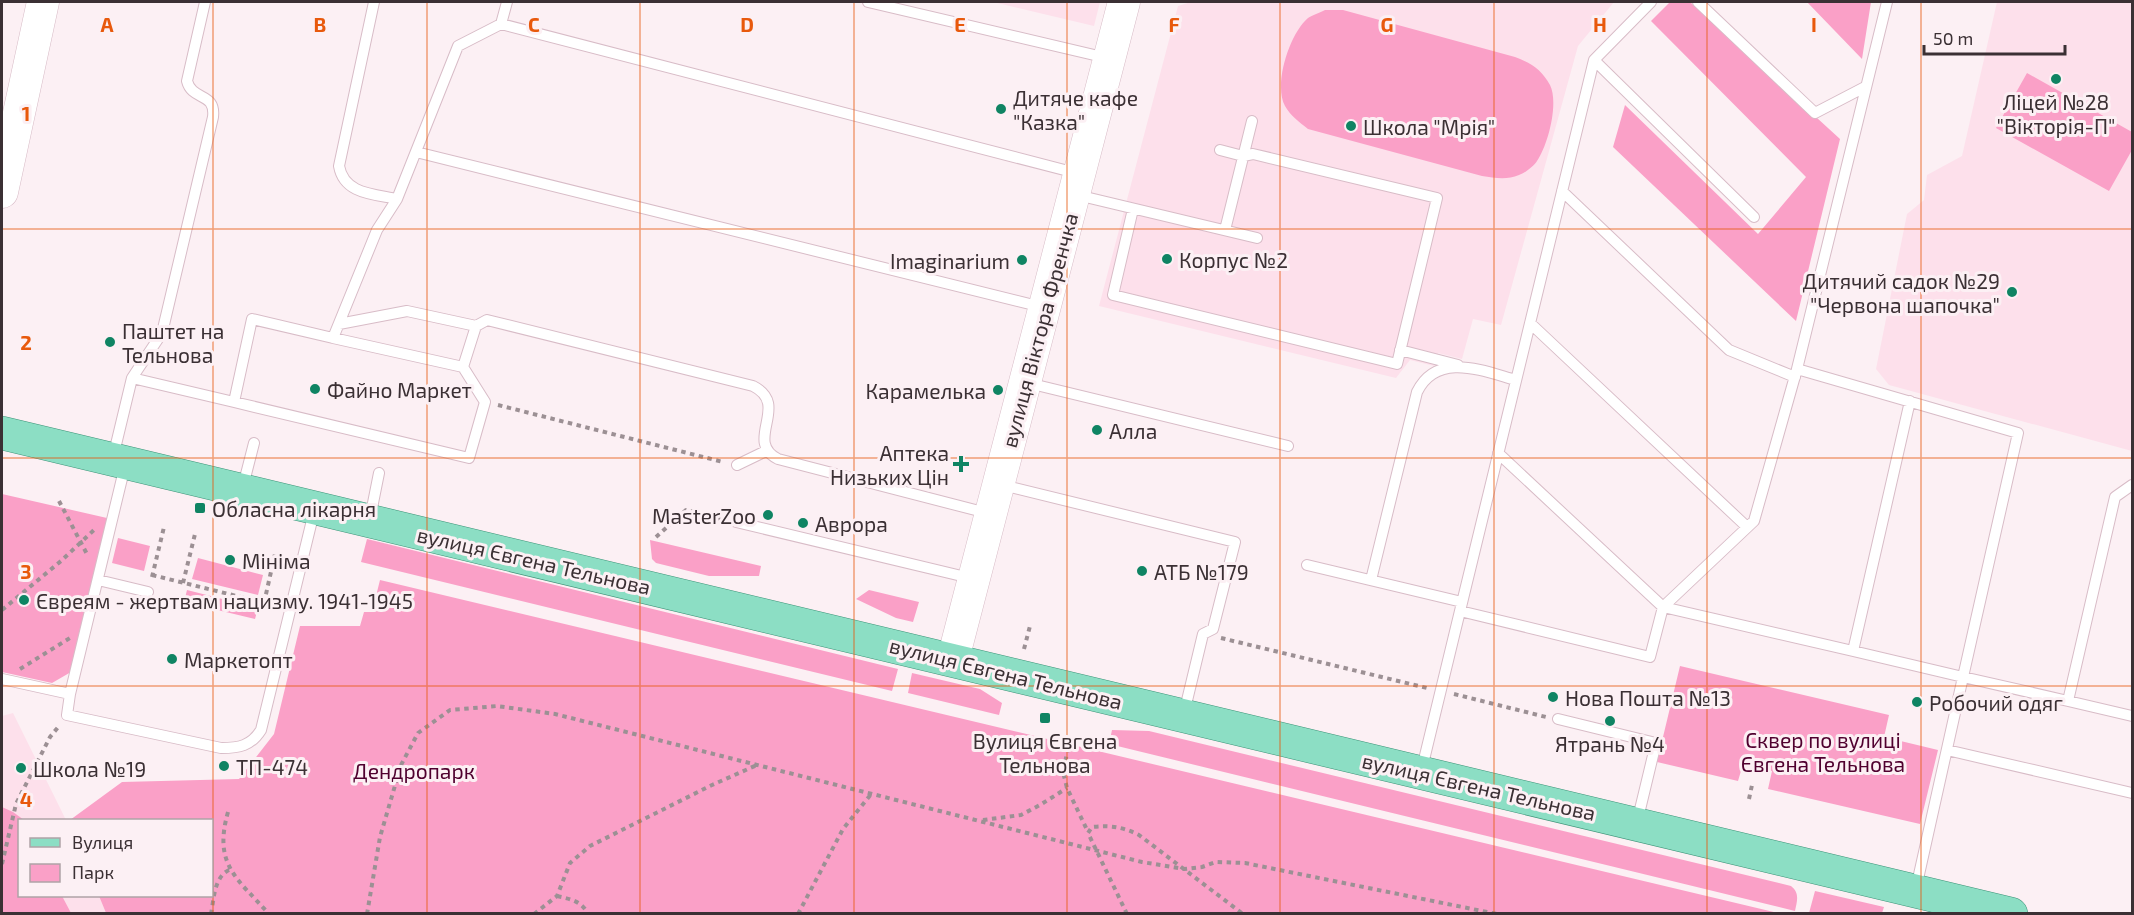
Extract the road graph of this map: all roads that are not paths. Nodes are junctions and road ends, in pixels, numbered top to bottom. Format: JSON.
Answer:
{"nodes":[{"id":1,"x":43,"y":2,"type":"edge"},
{"id":2,"x":205,"y":2,"type":"edge"},
{"id":3,"x":374,"y":2,"type":"edge"},
{"id":4,"x":507,"y":2,"type":"edge"},
{"id":5,"x":868,"y":2,"type":"edge"},
{"id":6,"x":1124,"y":2,"type":"edge"},
{"id":7,"x":1651,"y":2,"type":"edge"},
{"id":8,"x":1698,"y":2,"type":"edge"},
{"id":9,"x":1887,"y":2,"type":"edge"},
{"id":10,"x":501,"y":24,"type":"junction"},
{"id":11,"x":1109,"y":58,"type":"junction"},
{"id":12,"x":1594,"y":60,"type":"junction"},
{"id":13,"x":1865,"y":87,"type":"junction"},
{"id":14,"x":1252,"y":121,"type":"dead end"},
{"id":15,"x":1220,"y":150,"type":"dead end"},
{"id":16,"x":416,"y":152,"type":"junction"},
{"id":17,"x":1243,"y":156,"type":"junction"},
{"id":18,"x":1077,"y":184,"type":"junction"},
{"id":19,"x":1562,"y":191,"type":"junction"},
{"id":20,"x":2,"y":192,"type":"edge"},
{"id":21,"x":397,"y":200,"type":"junction"},
{"id":22,"x":1133,"y":209,"type":"junction"},
{"id":23,"x":1754,"y":217,"type":"dead end"},
{"id":24,"x":1225,"y":230,"type":"junction"},
{"id":25,"x":1257,"y":238,"type":"dead end"},
{"id":26,"x":1045,"y":307,"type":"junction"},
{"id":27,"x":1530,"y":323,"type":"junction"},
{"id":28,"x":339,"y":324,"type":"junction"},
{"id":29,"x":476,"y":326,"type":"junction"},
{"id":30,"x":333,"y":338,"type":"junction"},
{"id":31,"x":1400,"y":350,"type":"junction"},
{"id":32,"x":1463,"y":366,"type":"junction"},
{"id":33,"x":463,"y":367,"type":"junction"},
{"id":34,"x":1796,"y":373,"type":"junction"},
{"id":35,"x":132,"y":378,"type":"junction"},
{"id":36,"x":1516,"y":380,"type":"junction"},
{"id":37,"x":1025,"y":382,"type":"junction"},
{"id":38,"x":1910,"y":401,"type":"junction"},
{"id":39,"x":234,"y":402,"type":"junction"},
{"id":40,"x":2,"y":433,"type":"edge"},
{"id":41,"x":254,"y":443,"type":"dead end"},
{"id":42,"x":1288,"y":446,"type":"dead end"},
{"id":43,"x":766,"y":451,"type":"junction"},
{"id":44,"x":1498,"y":453,"type":"junction"},
{"id":45,"x":119,"y":461,"type":"junction"},
{"id":46,"x":737,"y":465,"type":"road end"},
{"id":47,"x":379,"y":473,"type":"dead end"},
{"id":48,"x":999,"y":484,"type":"junction"},
{"id":49,"x":2133,"y":485,"type":"edge"},
{"id":50,"x":242,"y":491,"type":"junction"},
{"id":51,"x":315,"y":508,"type":"junction"},
{"id":52,"x":991,"y":514,"type":"junction"},
{"id":53,"x":369,"y":521,"type":"junction"},
{"id":54,"x":736,"y":522,"type":"road end"},
{"id":55,"x":1748,"y":526,"type":"junction"},
{"id":56,"x":1307,"y":565,"type":"dead end"},
{"id":57,"x":973,"y":579,"type":"junction"},
{"id":58,"x":98,"y":580,"type":"junction"},
{"id":59,"x":1371,"y":580,"type":"junction"},
{"id":60,"x":148,"y":592,"type":"road end"},
{"id":61,"x":1461,"y":606,"type":"junction"},
{"id":62,"x":1663,"y":607,"type":"junction"},
{"id":63,"x":1853,"y":651,"type":"junction"},
{"id":64,"x":953,"y":659,"type":"junction"},
{"id":65,"x":1963,"y":677,"type":"junction"},
{"id":66,"x":2,"y":679,"type":"edge"},
{"id":67,"x":70,"y":694,"type":"junction"},
{"id":68,"x":2068,"y":701,"type":"junction"},
{"id":69,"x":1183,"y":716,"type":"junction"},
{"id":70,"x":2133,"y":716,"type":"edge"},
{"id":71,"x":1558,"y":719,"type":"road end"},
{"id":72,"x":1947,"y":750,"type":"junction"},
{"id":73,"x":1421,"y":772,"type":"junction"},
{"id":74,"x":2133,"y":793,"type":"edge"},
{"id":75,"x":1636,"y":824,"type":"junction"},
{"id":76,"x":1915,"y":891,"type":"junction"},
{"id":77,"x":2011,"y":914,"type":"edge"}],
"edges":[{"from":1,"to":20,"type":"street"},
{"from":2,"to":35,"type":"lane"},
{"from":3,"to":21,"type":"lane"},
{"from":4,"to":10,"type":"lane"},
{"from":5,"to":11,"type":"lane"},
{"from":6,"to":11,"type":"street","name":"вулиця Віктора Френчка"},
{"from":7,"to":12,"type":"lane"},
{"from":8,"to":13,"type":"lane"},
{"from":9,"to":13,"type":"lane"},
{"from":10,"to":16,"type":"lane"},
{"from":10,"to":18,"type":"lane"},
{"from":11,"to":18,"type":"street","name":"вулиця Віктора Френчка"},
{"from":12,"to":19,"type":"lane"},
{"from":12,"to":23,"type":"lane"},
{"from":13,"to":34,"type":"lane"},
{"from":14,"to":17,"type":"lane"},
{"from":15,"to":17,"type":"lane"},
{"from":16,"to":21,"type":"lane"},
{"from":16,"to":26,"type":"lane"},
{"from":17,"to":24,"type":"lane"},
{"from":17,"to":31,"type":"lane"},
{"from":18,"to":22,"type":"lane"},
{"from":18,"to":26,"type":"street","name":"вулиця Віктора Френчка"},
{"from":19,"to":27,"type":"lane"},
{"from":19,"to":34,"type":"lane"},
{"from":21,"to":28,"type":"lane"},
{"from":22,"to":24,"type":"lane"},
{"from":22,"to":31,"type":"lane"},
{"from":24,"to":25,"type":"lane"},
{"from":26,"to":37,"type":"street","name":"вулиця Віктора Френчка"},
{"from":27,"to":36,"type":"lane"},
{"from":27,"to":55,"type":"lane"},
{"from":28,"to":29,"type":"lane"},
{"from":28,"to":30,"type":"lane"},
{"from":29,"to":33,"type":"lane"},
{"from":29,"to":43,"type":"lane"},
{"from":30,"to":33,"type":"lane"},
{"from":30,"to":39,"type":"lane"},
{"from":31,"to":32,"type":"lane"},
{"from":32,"to":36,"type":"lane"},
{"from":32,"to":59,"type":"lane"},
{"from":33,"to":39,"type":"lane"},
{"from":34,"to":38,"type":"lane"},
{"from":34,"to":55,"type":"lane"},
{"from":35,"to":39,"type":"lane"},
{"from":35,"to":45,"type":"lane"},
{"from":36,"to":44,"type":"lane"},
{"from":37,"to":42,"type":"lane"},
{"from":37,"to":48,"type":"street","name":"вулиця Віктора Френчка"},
{"from":38,"to":63,"type":"lane"},
{"from":38,"to":65,"type":"lane"},
{"from":40,"to":45,"type":"main road","name":"вулиця Євгена Тельнова"},
{"from":41,"to":50,"type":"lane"},
{"from":43,"to":46,"type":"lane"},
{"from":43,"to":52,"type":"lane"},
{"from":44,"to":61,"type":"lane"},
{"from":44,"to":62,"type":"lane"},
{"from":45,"to":50,"type":"main road","name":"вулиця Євгена Тельнова"},
{"from":45,"to":58,"type":"lane"},
{"from":47,"to":53,"type":"lane"},
{"from":48,"to":52,"type":"street","name":"вулиця Віктора Френчка"},
{"from":48,"to":69,"type":"lane"},
{"from":49,"to":68,"type":"lane"},
{"from":50,"to":51,"type":"main road","name":"вулиця Євгена Тельнова"},
{"from":51,"to":53,"type":"main road","name":"вулиця Євгена Тельнова"},
{"from":51,"to":67,"type":"lane"},
{"from":52,"to":57,"type":"street","name":"вулиця Віктора Френчка"},
{"from":53,"to":64,"type":"main road","name":"вулиця Євгена Тельнова"},
{"from":54,"to":57,"type":"lane"},
{"from":55,"to":62,"type":"lane"},
{"from":56,"to":59,"type":"lane"},
{"from":57,"to":64,"type":"street","name":"вулиця Віктора Френчка"},
{"from":58,"to":60,"type":"lane"},
{"from":58,"to":67,"type":"lane"},
{"from":59,"to":61,"type":"lane"},
{"from":61,"to":62,"type":"lane"},
{"from":61,"to":73,"type":"lane"},
{"from":62,"to":63,"type":"lane"},
{"from":63,"to":65,"type":"lane"},
{"from":64,"to":69,"type":"main road","name":"вулиця Євгена Тельнова"},
{"from":65,"to":68,"type":"lane"},
{"from":65,"to":72,"type":"lane"},
{"from":66,"to":67,"type":"lane"},
{"from":68,"to":70,"type":"lane"},
{"from":69,"to":73,"type":"main road","name":"вулиця Євгена Тельнова"},
{"from":71,"to":75,"type":"lane"},
{"from":72,"to":74,"type":"lane"},
{"from":72,"to":76,"type":"lane"},
{"from":73,"to":75,"type":"main road","name":"вулиця Євгена Тельнова"},
{"from":75,"to":76,"type":"main road","name":"вулиця Євгена Тельнова"},
{"from":76,"to":77,"type":"main road","name":"вулиця Євгена Тельнова"}]}
